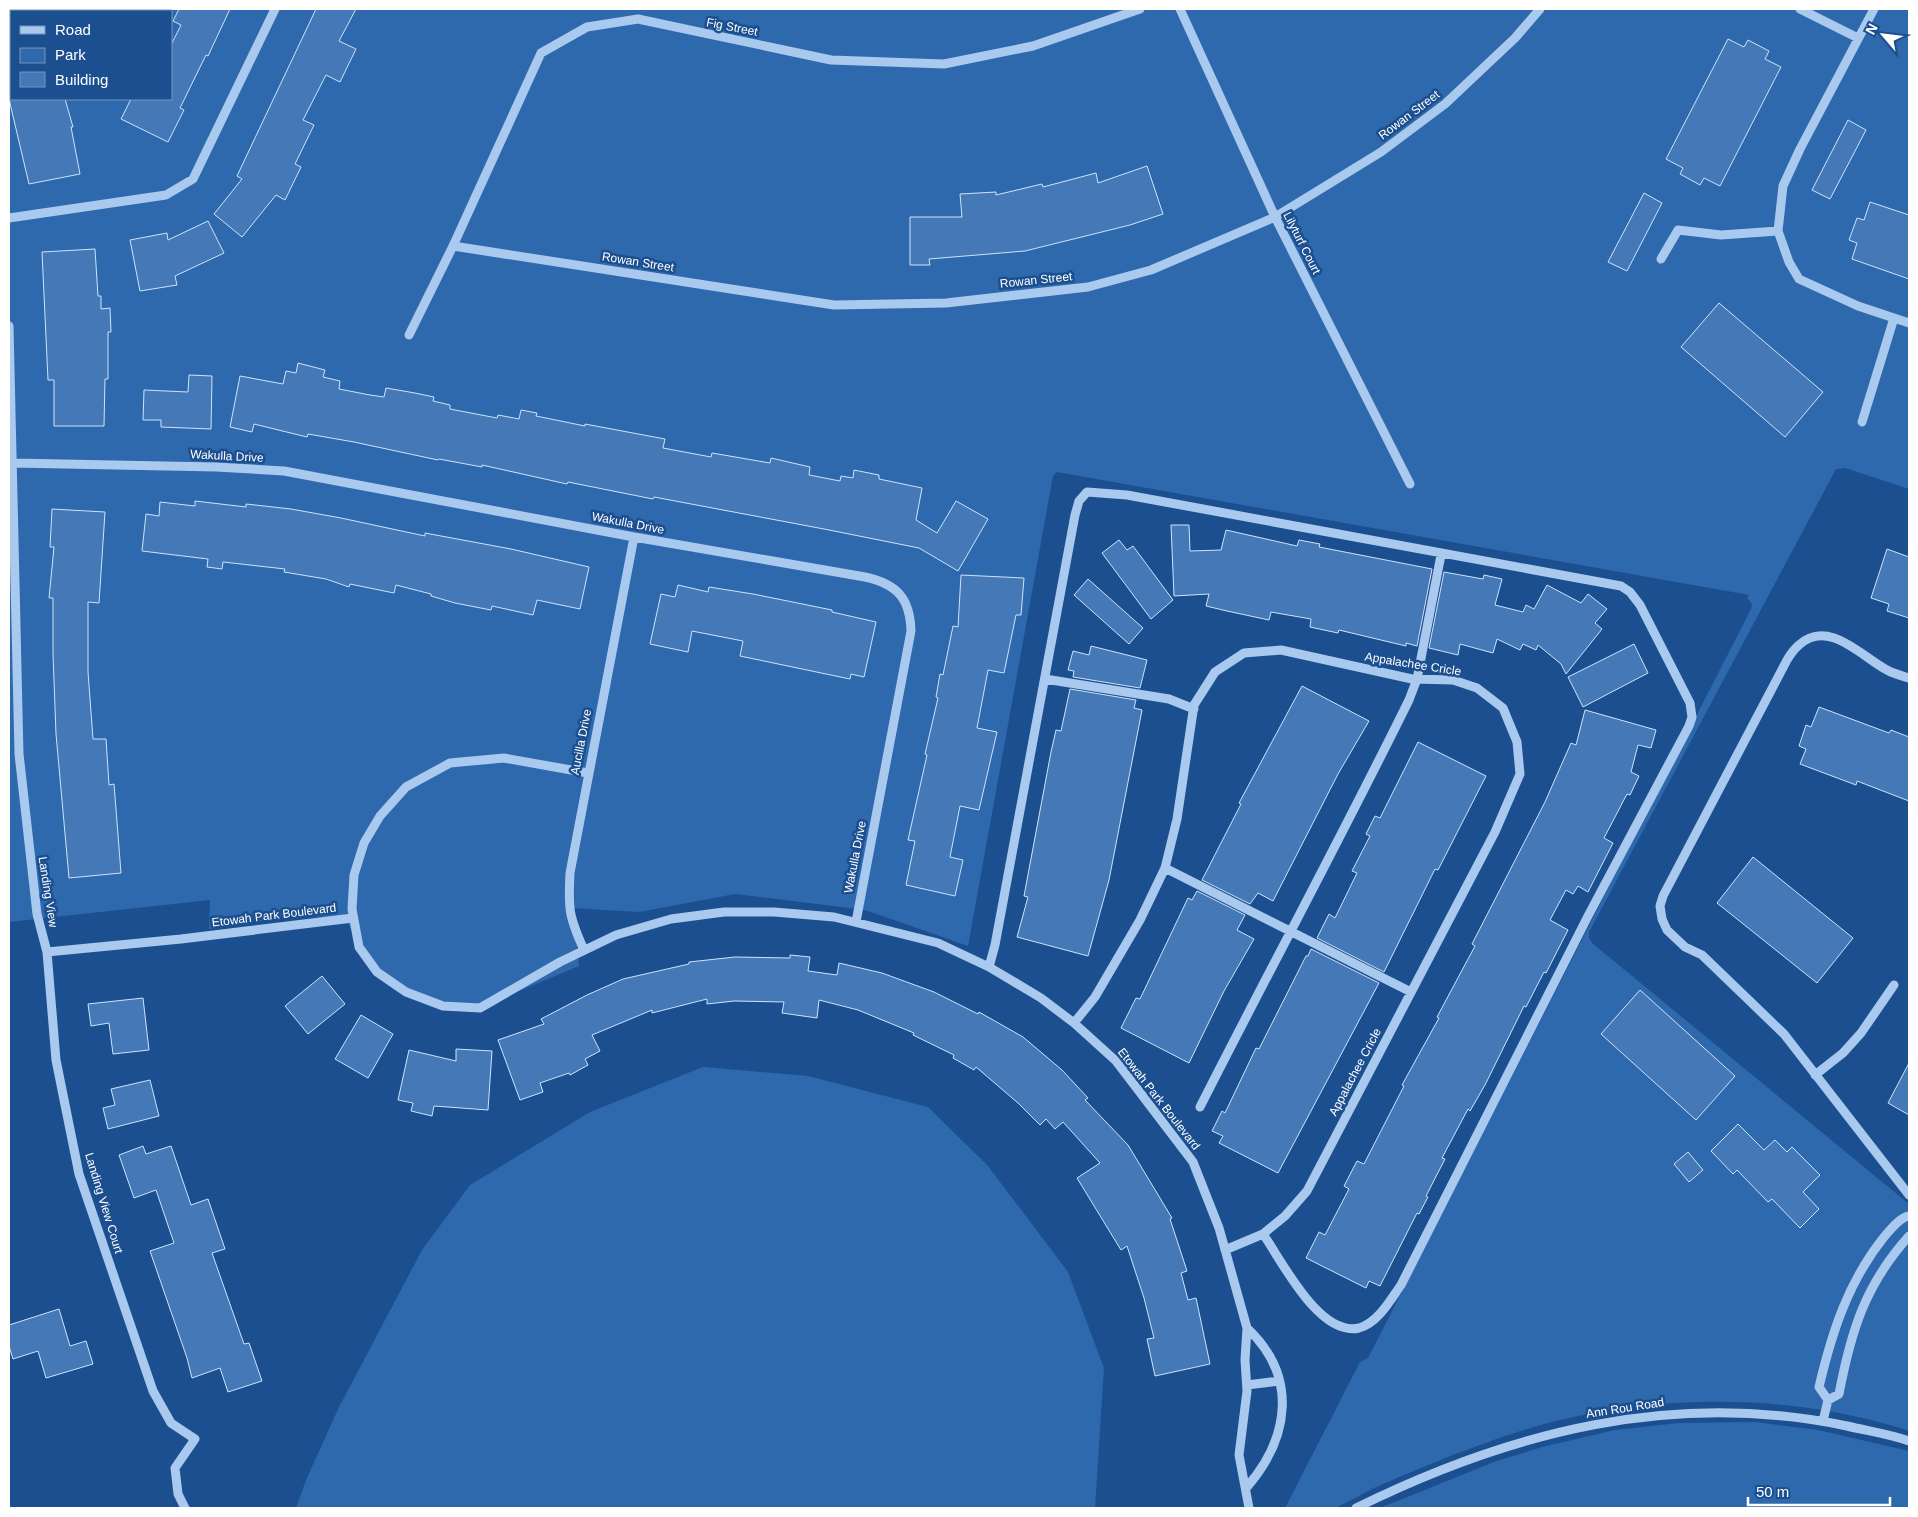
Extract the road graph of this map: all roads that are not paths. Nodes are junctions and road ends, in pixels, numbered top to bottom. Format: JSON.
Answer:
{"nodes":[{"id":1,"x":275,"y":9,"type":"edge"},
{"id":2,"x":1140,"y":9,"type":"edge"},
{"id":3,"x":1180,"y":9,"type":"edge"},
{"id":4,"x":1540,"y":9,"type":"edge"},
{"id":5,"x":1800,"y":9,"type":"edge"},
{"id":6,"x":1874,"y":9,"type":"edge"},
{"id":7,"x":1858,"y":38,"type":"junction"},
{"id":8,"x":1275,"y":217,"type":"junction"},
{"id":9,"x":9,"y":218,"type":"edge"},
{"id":10,"x":1778,"y":231,"type":"junction"},
{"id":11,"x":453,"y":246,"type":"junction"},
{"id":12,"x":1661,"y":259,"type":"dead end"},
{"id":13,"x":1894,"y":318,"type":"junction"},
{"id":14,"x":1909,"y":323,"type":"edge"},
{"id":15,"x":9,"y":326,"type":"edge"},
{"id":16,"x":409,"y":335,"type":"dead end"},
{"id":17,"x":1862,"y":422,"type":"dead end"},
{"id":18,"x":13,"y":464,"type":"junction"},
{"id":19,"x":1410,"y":484,"type":"dead end"},
{"id":20,"x":634,"y":537,"type":"junction"},
{"id":21,"x":1441,"y":554,"type":"junction"},
{"id":22,"x":1045,"y":678,"type":"junction"},
{"id":23,"x":1909,"y":678,"type":"edge"},
{"id":24,"x":1417,"y":679,"type":"junction"},
{"id":25,"x":1194,"y":709,"type":"junction"},
{"id":26,"x":588,"y":772,"type":"junction"},
{"id":27,"x":1165,"y":868,"type":"junction"},
{"id":28,"x":353,"y":918,"type":"junction"},
{"id":29,"x":856,"y":922,"type":"junction"},
{"id":30,"x":1289,"y":932,"type":"junction"},
{"id":31,"x":584,"y":950,"type":"junction"},
{"id":32,"x":47,"y":952,"type":"junction"},
{"id":33,"x":988,"y":967,"type":"junction"},
{"id":34,"x":1894,"y":985,"type":"dead end"},
{"id":35,"x":1411,"y":992,"type":"junction"},
{"id":36,"x":1074,"y":1023,"type":"junction"},
{"id":37,"x":1815,"y":1075,"type":"junction"},
{"id":38,"x":1200,"y":1107,"type":"dead end"},
{"id":39,"x":1909,"y":1195,"type":"edge"},
{"id":40,"x":1909,"y":1216,"type":"edge"},
{"id":41,"x":1263,"y":1234,"type":"junction"},
{"id":42,"x":1909,"y":1236,"type":"edge"},
{"id":43,"x":1225,"y":1250,"type":"junction"},
{"id":44,"x":1247,"y":1328,"type":"junction"},
{"id":45,"x":1279,"y":1381,"type":"junction"},
{"id":46,"x":1247,"y":1385,"type":"junction"},
{"id":47,"x":1828,"y":1400,"type":"junction"},
{"id":48,"x":1823,"y":1421,"type":"junction"},
{"id":49,"x":1909,"y":1441,"type":"edge"},
{"id":50,"x":1246,"y":1487,"type":"junction"},
{"id":51,"x":185,"y":1508,"type":"edge"},
{"id":52,"x":1249,"y":1508,"type":"edge"},
{"id":53,"x":1356,"y":1508,"type":"edge"}],
"edges":[{"from":1,"to":9,"type":"street"},
{"from":2,"to":11,"type":"street","name":"Fig Street"},
{"from":3,"to":8,"type":"street","name":"Lilyturf Court"},
{"from":4,"to":8,"type":"street","name":"Rowan Street"},
{"from":5,"to":7,"type":"street"},
{"from":6,"to":7,"type":"street"},
{"from":7,"to":10,"type":"street"},
{"from":8,"to":11,"type":"street","name":"Rowan Street"},
{"from":8,"to":19,"type":"street","name":"Lilyturf Court"},
{"from":10,"to":12,"type":"street"},
{"from":10,"to":13,"type":"street"},
{"from":11,"to":16,"type":"street","name":"Fig Street"},
{"from":13,"to":14,"type":"street"},
{"from":13,"to":17,"type":"street"},
{"from":15,"to":18,"type":"street","name":"Landing View"},
{"from":18,"to":20,"type":"street","name":"Wakulla Drive"},
{"from":18,"to":32,"type":"street","name":"Landing View"},
{"from":20,"to":26,"type":"street","name":"Aucilla Drive"},
{"from":20,"to":29,"type":"street","name":"Wakulla Drive"},
{"from":21,"to":22,"type":"street"},
{"from":21,"to":24,"type":"street"},
{"from":21,"to":41,"type":"street"},
{"from":22,"to":25,"type":"street"},
{"from":22,"to":33,"type":"street"},
{"from":23,"to":37,"type":"street"},
{"from":24,"to":25,"type":"street","name":"Appalachee Cricle"},
{"from":24,"to":30,"type":"street"},
{"from":24,"to":35,"type":"street","name":"Appalachee Cricle"},
{"from":25,"to":27,"type":"street","name":"Appalachee Cricle"},
{"from":26,"to":28,"type":"street"},
{"from":26,"to":31,"type":"street","name":"Aucilla Drive"},
{"from":27,"to":30,"type":"street"},
{"from":27,"to":36,"type":"street","name":"Appalachee Cricle"},
{"from":28,"to":31,"type":"street","name":"Etowah Park Boulevard"},
{"from":28,"to":32,"type":"street","name":"Etowah Park Boulevard"},
{"from":29,"to":31,"type":"street","name":"Etowah Park Boulevard"},
{"from":29,"to":33,"type":"street","name":"Etowah Park Boulevard"},
{"from":30,"to":35,"type":"street"},
{"from":30,"to":38,"type":"street"},
{"from":32,"to":51,"type":"street","name":"Landing View Court"},
{"from":33,"to":36,"type":"street","name":"Etowah Park Boulevard"},
{"from":34,"to":37,"type":"street"},
{"from":35,"to":41,"type":"street","name":"Appalachee Cricle"},
{"from":36,"to":43,"type":"street","name":"Etowah Park Boulevard"},
{"from":37,"to":39,"type":"street"},
{"from":40,"to":47,"type":"street"},
{"from":41,"to":43,"type":"street","name":"Appalachee Cricle"},
{"from":42,"to":47,"type":"street"},
{"from":43,"to":44,"type":"street","name":"Etowah Park Boulevard"},
{"from":44,"to":45,"type":"street","name":"Etowah Park Boulevard"},
{"from":44,"to":46,"type":"street","name":"Etowah Park Boulevard"},
{"from":45,"to":46,"type":"street"},
{"from":45,"to":50,"type":"street","name":"Etowah Park Boulevard"},
{"from":46,"to":50,"type":"street","name":"Etowah Park Boulevard"},
{"from":47,"to":48,"type":"street"},
{"from":48,"to":49,"type":"street","name":"Ann Rou Road"},
{"from":48,"to":53,"type":"street","name":"Ann Rou Road"},
{"from":50,"to":52,"type":"street","name":"Etowah Park Boulevard"}]}
